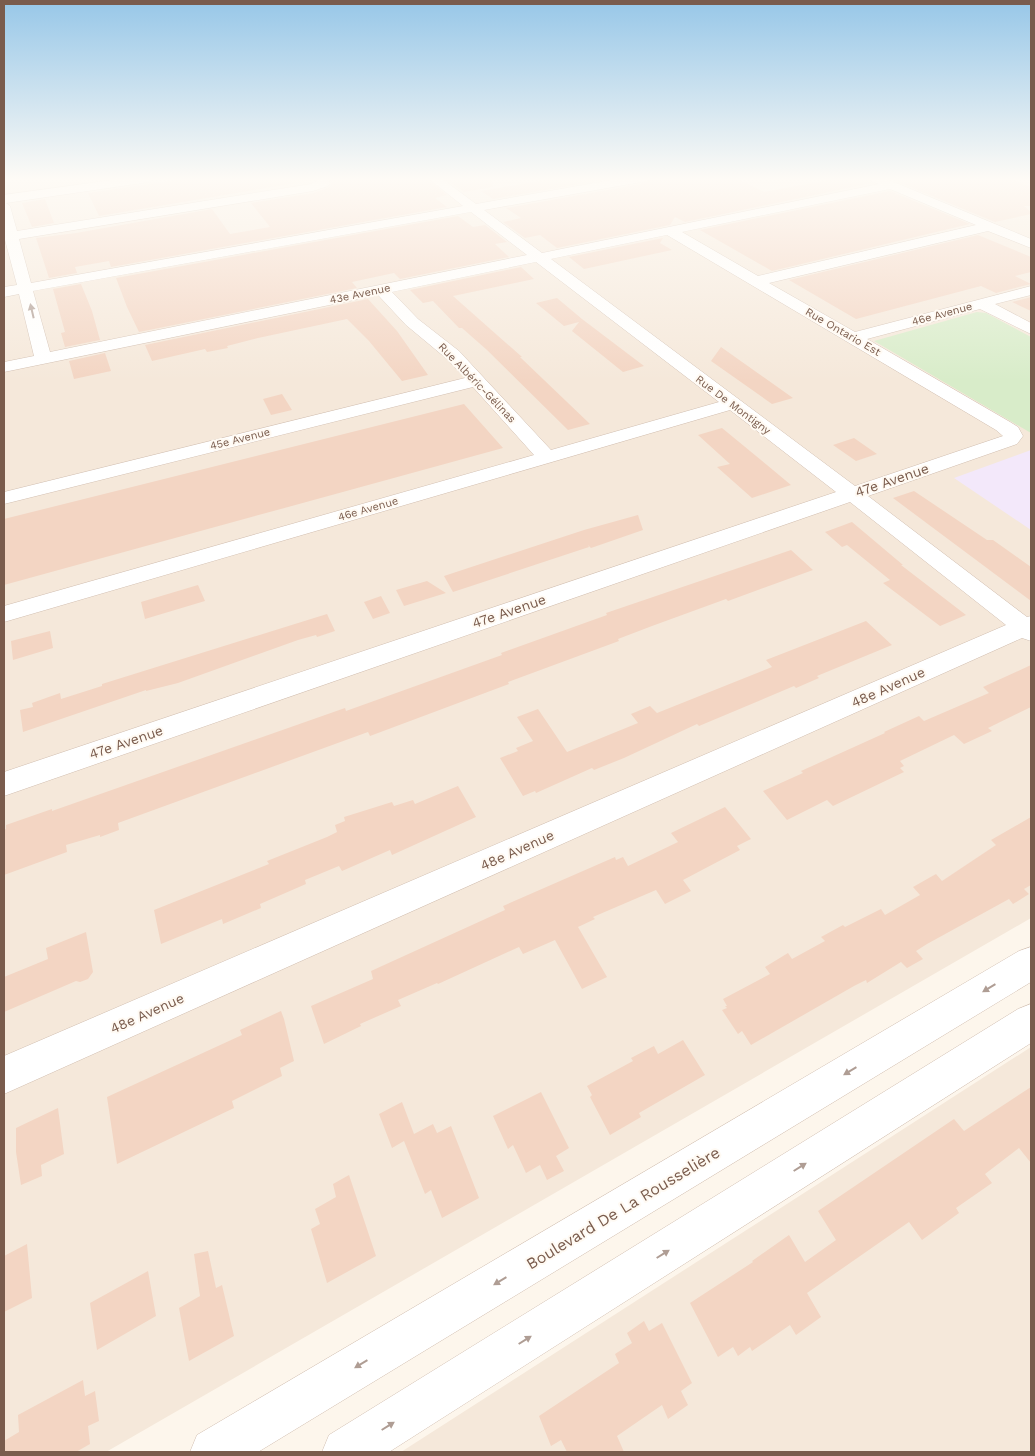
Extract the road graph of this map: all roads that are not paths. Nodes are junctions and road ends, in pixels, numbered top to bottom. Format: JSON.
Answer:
{"nodes":[{"id":1,"x":14,"y":246,"type":"edge"},
{"id":2,"x":261,"y":246,"type":"edge"},
{"id":3,"x":522,"y":246,"type":"edge"},
{"id":4,"x":595,"y":246,"type":"edge"},
{"id":5,"x":697,"y":246,"type":"edge"},
{"id":6,"x":918,"y":246,"type":"edge"},
{"id":7,"x":538,"y":258,"type":"junction"},
{"id":8,"x":756,"y":281,"type":"junction"},
{"id":9,"x":26,"y":288,"type":"junction"},
{"id":10,"x":382,"y":290,"type":"junction"},
{"id":11,"x":1031,"y":290,"type":"edge"},
{"id":12,"x":4,"y":292,"type":"edge"},
{"id":13,"x":981,"y":303,"type":"junction"},
{"id":14,"x":1031,"y":329,"type":"edge"},
{"id":15,"x":852,"y":338,"type":"junction"},
{"id":16,"x":43,"y":359,"type":"junction"},
{"id":17,"x":4,"y":367,"type":"edge"},
{"id":18,"x":476,"y":381,"type":"junction"},
{"id":19,"x":732,"y":404,"type":"junction"},
{"id":20,"x":1013,"y":436,"type":"joint"},
{"id":21,"x":547,"y":457,"type":"junction"},
{"id":22,"x":852,"y":494,"type":"junction"},
{"id":23,"x":4,"y":498,"type":"edge"},
{"id":24,"x":4,"y":614,"type":"edge"},
{"id":25,"x":1029,"y":628,"type":"edge"},
{"id":26,"x":4,"y":784,"type":"edge"},
{"id":27,"x":1031,"y":963,"type":"edge"},
{"id":28,"x":1031,"y":1022,"type":"edge"},
{"id":29,"x":4,"y":1075,"type":"edge"},
{"id":30,"x":214,"y":1452,"type":"edge"},
{"id":31,"x":346,"y":1452,"type":"edge"}],
"edges":[{"from":1,"to":9,"type":"street"},
{"from":2,"to":9,"type":"street"},
{"from":3,"to":7,"type":"street","name":"Rue De Montigny"},
{"from":4,"to":7,"type":"street","name":"43e Avenue"},
{"from":5,"to":8,"type":"street","name":"Rue Ontario Est"},
{"from":6,"to":8,"type":"street"},
{"from":7,"to":10,"type":"street","name":"43e Avenue"},
{"from":7,"to":19,"type":"street","name":"Rue De Montigny"},
{"from":8,"to":15,"type":"street","name":"Rue Ontario Est"},
{"from":9,"to":12,"type":"street"},
{"from":16,"to":9,"type":"street","one_way":true},
{"from":10,"to":16,"type":"street","name":"43e Avenue"},
{"from":10,"to":18,"type":"street","name":"Rue Albéric-Gélinas"},
{"from":11,"to":13,"type":"street","name":"46e Avenue"},
{"from":13,"to":14,"type":"street"},
{"from":13,"to":15,"type":"street","name":"46e Avenue"},
{"from":15,"to":20,"type":"street","name":"Rue Ontario Est"},
{"from":16,"to":17,"type":"street","name":"43e Avenue"},
{"from":18,"to":21,"type":"street","name":"Rue Albéric-Gélinas"},
{"from":18,"to":23,"type":"street","name":"45e Avenue"},
{"from":19,"to":21,"type":"street","name":"46e Avenue"},
{"from":19,"to":22,"type":"street","name":"Rue De Montigny"},
{"from":20,"to":22,"type":"street","name":"47e Avenue"},
{"from":21,"to":24,"type":"street","name":"46e Avenue"},
{"from":22,"to":25,"type":"street","name":"Rue De Montigny"},
{"from":22,"to":26,"type":"street","name":"47e Avenue"},
{"from":25,"to":29,"type":"street","name":"48e Avenue"},
{"from":27,"to":30,"type":"street","name":"Boulevard De La Rousselière","one_way":true},
{"from":31,"to":28,"type":"street","one_way":true}]}
